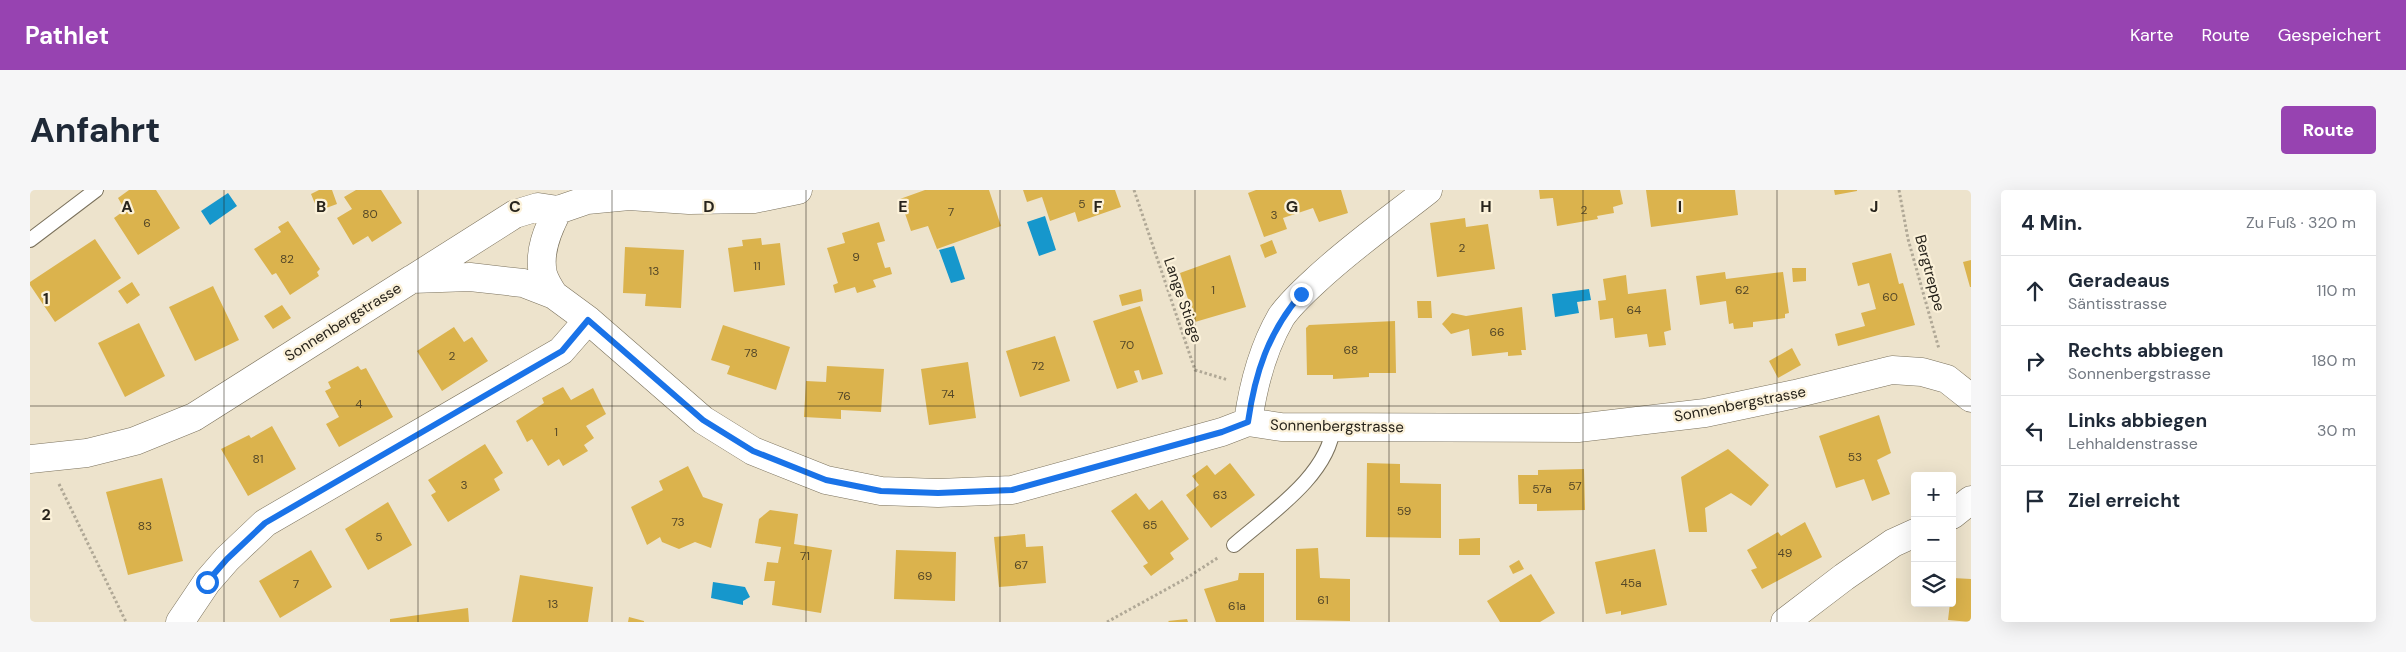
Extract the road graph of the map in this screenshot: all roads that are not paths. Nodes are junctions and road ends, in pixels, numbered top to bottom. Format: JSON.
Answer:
{"nodes":[{"id":1,"x":96,"y":190,"type":"edge"},
{"id":2,"x":798,"y":190,"type":"edge"},
{"id":3,"x":1428,"y":190,"type":"edge"},
{"id":4,"x":558,"y":210,"type":"junction"},
{"id":5,"x":30,"y":240,"type":"edge"},
{"id":6,"x":412,"y":279,"type":"junction"},
{"id":7,"x":554,"y":295,"type":"junction"},
{"id":8,"x":588,"y":320,"type":"junction"},
{"id":9,"x":1971,"y":398,"type":"edge"},
{"id":10,"x":1248,"y":422,"type":"junction"},
{"id":11,"x":1333,"y":427,"type":"junction"},
{"id":12,"x":39,"y":459,"type":"edge"},
{"id":13,"x":1971,"y":500,"type":"edge"},
{"id":14,"x":1956,"y":512,"type":"edge"},
{"id":15,"x":1911,"y":535,"type":"edge"},
{"id":16,"x":1234,"y":545,"type":"road end"},
{"id":17,"x":180,"y":622,"type":"edge"},
{"id":18,"x":1785,"y":622,"type":"edge"}],
"edges":[{"from":1,"to":5,"type":"lane"},
{"from":2,"to":4,"type":"street"},
{"from":3,"to":10,"type":"street"},
{"from":4,"to":6,"type":"street"},
{"from":4,"to":7,"type":"street"},
{"from":6,"to":7,"type":"street","name":"Sonnenbergstrasse"},
{"from":6,"to":12,"type":"street","name":"Sonnenbergstrasse"},
{"from":7,"to":8,"type":"street","name":"Sonnenbergstrasse"},
{"from":8,"to":10,"type":"street","name":"Sonnenbergstrasse"},
{"from":8,"to":17,"type":"street"},
{"from":9,"to":11,"type":"street","name":"Sonnenbergstrasse"},
{"from":10,"to":11,"type":"street","name":"Sonnenbergstrasse"},
{"from":11,"to":16,"type":"lane"},
{"from":13,"to":14,"type":"street"},
{"from":15,"to":18,"type":"street"}]}
